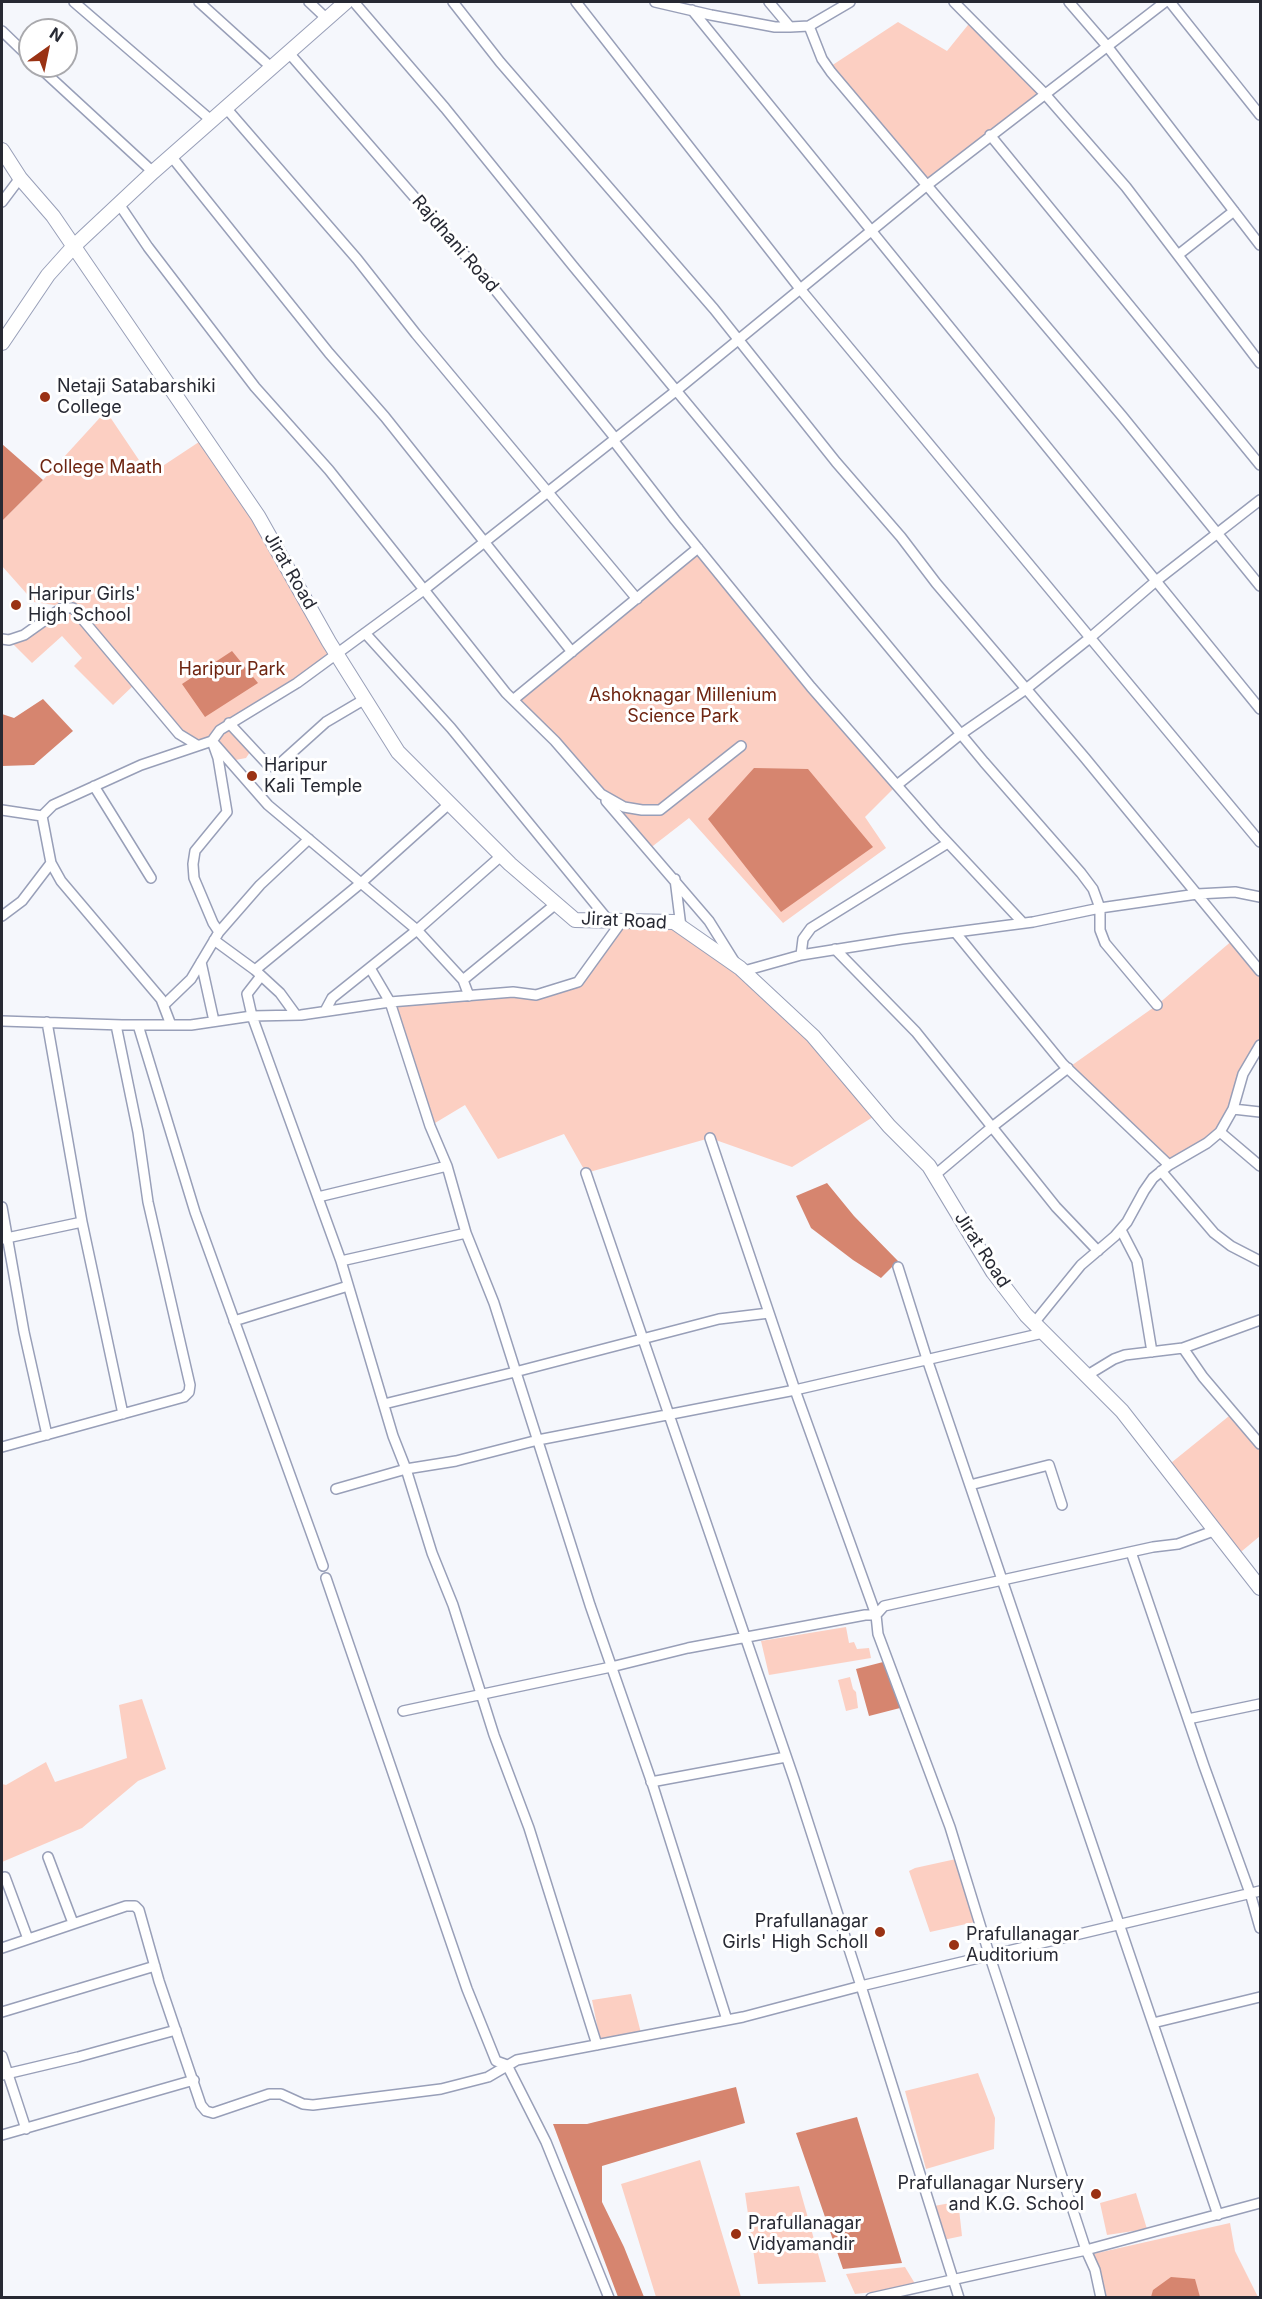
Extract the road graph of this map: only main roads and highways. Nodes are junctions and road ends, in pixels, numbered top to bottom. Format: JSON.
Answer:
{"nodes":[{"id":1,"x":346,"y":2,"type":"edge"},
{"id":2,"x":2,"y":150,"type":"edge"},
{"id":3,"x":74,"y":246,"type":"junction"},
{"id":4,"x":2,"y":343,"type":"edge"},
{"id":5,"x":1260,"y":1588,"type":"edge"}],
"edges":[{"from":1,"to":3,"type":"main road"},
{"from":2,"to":3,"type":"main road","name":"Jirat Road"},
{"from":3,"to":4,"type":"main road"},
{"from":3,"to":5,"type":"main road","name":"Jirat Road"}]}
